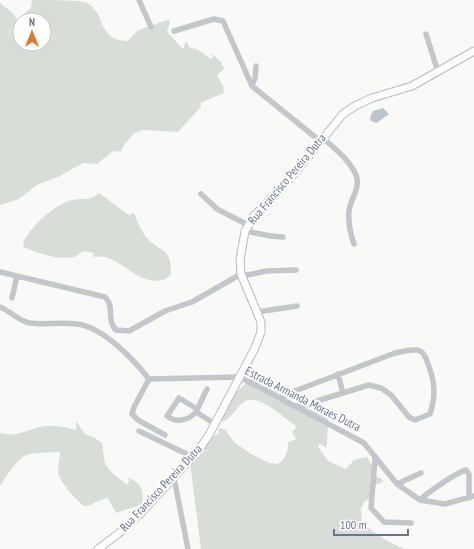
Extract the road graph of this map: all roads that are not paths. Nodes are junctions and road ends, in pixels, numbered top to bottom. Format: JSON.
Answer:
{"nodes":[{"id":1,"x":139,"y":0,"type":"edge"},
{"id":2,"x":151,"y":27,"type":"dead end"},
{"id":3,"x":174,"y":31,"type":"dead end"},
{"id":4,"x":426,"y":34,"type":"dead end"},
{"id":5,"x":474,"y":51,"type":"edge"},
{"id":6,"x":256,"y":66,"type":"dead end"},
{"id":7,"x":438,"y":72,"type":"junction"},
{"id":8,"x":252,"y":86,"type":"junction"},
{"id":9,"x":322,"y":140,"type":"junction"},
{"id":10,"x":201,"y":194,"type":"dead end"},
{"id":11,"x":247,"y":228,"type":"junction"},
{"id":12,"x":283,"y":237,"type":"dead end"},
{"id":13,"x":354,"y":244,"type":"dead end"},
{"id":14,"x":296,"y":270,"type":"dead end"},
{"id":15,"x":0,"y":272,"type":"edge"},
{"id":16,"x":241,"y":275,"type":"junction"},
{"id":17,"x":17,"y":276,"type":"junction"},
{"id":18,"x":12,"y":298,"type":"dead end"},
{"id":19,"x":297,"y":306,"type":"dead end"},
{"id":20,"x":0,"y":307,"type":"edge"},
{"id":21,"x":257,"y":312,"type":"junction"},
{"id":22,"x":338,"y":374,"type":"junction"},
{"id":23,"x":240,"y":377,"type":"junction"},
{"id":24,"x":149,"y":379,"type":"junction"},
{"id":25,"x":207,"y":389,"type":"dead end"},
{"id":26,"x":343,"y":393,"type":"junction"},
{"id":27,"x":280,"y":398,"type":"junction"},
{"id":28,"x":296,"y":407,"type":"junction"},
{"id":29,"x":196,"y":410,"type":"junction"},
{"id":30,"x":215,"y":424,"type":"junction"},
{"id":31,"x":139,"y":431,"type":"dead end"},
{"id":32,"x":166,"y":435,"type":"dead end"},
{"id":33,"x":193,"y":457,"type":"junction"},
{"id":34,"x":375,"y":458,"type":"junction"},
{"id":35,"x":421,"y":473,"type":"dead end"},
{"id":36,"x":174,"y":478,"type":"junction"},
{"id":37,"x":397,"y":484,"type":"junction"},
{"id":38,"x":472,"y":497,"type":"edge"},
{"id":39,"x":420,"y":500,"type":"junction"},
{"id":40,"x":411,"y":523,"type":"dead end"},
{"id":41,"x":98,"y":549,"type":"edge"},
{"id":42,"x":188,"y":549,"type":"edge"}],
"edges":[{"from":1,"to":2,"type":"street"},
{"from":3,"to":8,"type":"street"},
{"from":4,"to":7,"type":"street"},
{"from":5,"to":7,"type":"main road","name":"Rua Francisco Pereira Dutra"},
{"from":6,"to":8,"type":"street"},
{"from":7,"to":9,"type":"main road","name":"Rua Francisco Pereira Dutra"},
{"from":8,"to":9,"type":"street"},
{"from":9,"to":11,"type":"main road","name":"Rua Francisco Pereira Dutra"},
{"from":9,"to":13,"type":"street"},
{"from":10,"to":11,"type":"street"},
{"from":11,"to":12,"type":"street"},
{"from":11,"to":16,"type":"main road","name":"Rua Francisco Pereira Dutra"},
{"from":14,"to":16,"type":"street"},
{"from":15,"to":17,"type":"street"},
{"from":16,"to":17,"type":"street"},
{"from":16,"to":21,"type":"main road","name":"Rua Francisco Pereira Dutra"},
{"from":17,"to":18,"type":"street"},
{"from":19,"to":21,"type":"street"},
{"from":20,"to":24,"type":"street"},
{"from":21,"to":23,"type":"main road","name":"Rua Francisco Pereira Dutra"},
{"from":22,"to":26,"type":"street"},
{"from":22,"to":26,"type":"street"},
{"from":22,"to":27,"type":"street"},
{"from":23,"to":24,"type":"street","name":"Estrada Armanda Moraes Dutra"},
{"from":23,"to":27,"type":"street","name":"Estrada Armanda Moraes Dutra"},
{"from":23,"to":30,"type":"main road","name":"Rua Francisco Pereira Dutra"},
{"from":24,"to":32,"type":"street"},
{"from":25,"to":29,"type":"street"},
{"from":26,"to":28,"type":"street"},
{"from":27,"to":28,"type":"street","name":"Estrada Armanda Moraes Dutra"},
{"from":28,"to":34,"type":"street","name":"Estrada Armanda Moraes Dutra"},
{"from":29,"to":29,"type":"street"},
{"from":29,"to":30,"type":"street"},
{"from":30,"to":33,"type":"main road","name":"Rua Francisco Pereira Dutra"},
{"from":31,"to":33,"type":"street"},
{"from":33,"to":36,"type":"main road","name":"Rua Francisco Pereira Dutra"},
{"from":34,"to":37,"type":"street","name":"Estrada Armanda Moraes Dutra"},
{"from":34,"to":40,"type":"street"},
{"from":35,"to":37,"type":"street"},
{"from":36,"to":41,"type":"main road","name":"Rua Francisco Pereira Dutra"},
{"from":36,"to":42,"type":"street"},
{"from":37,"to":39,"type":"street","name":"Estrada Armanda Moraes Dutra"},
{"from":38,"to":39,"type":"street","name":"Estrada Armanda Moraes Dutra"},
{"from":38,"to":39,"type":"street"}]}
